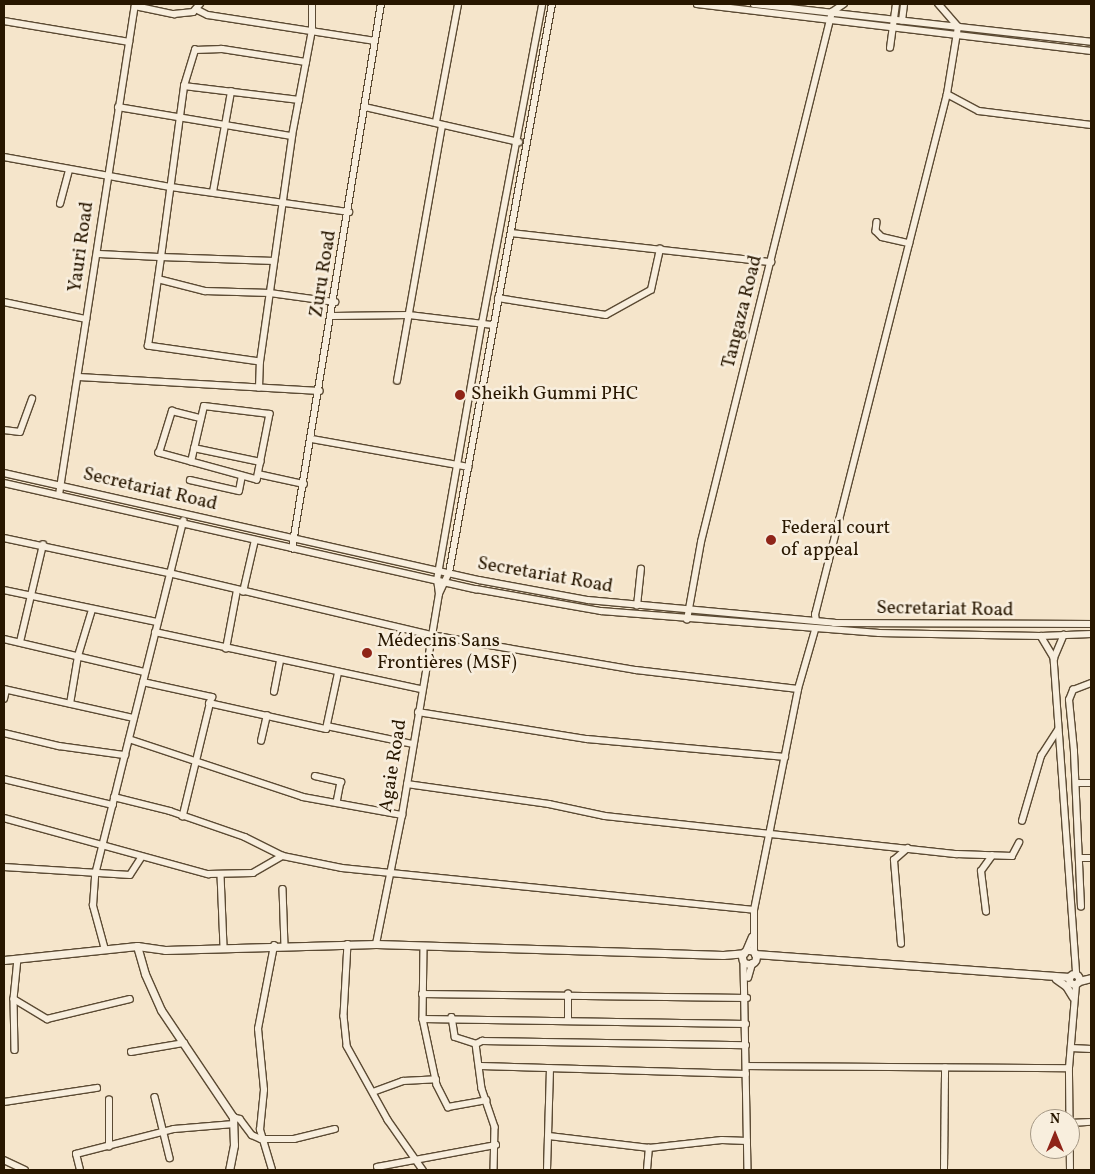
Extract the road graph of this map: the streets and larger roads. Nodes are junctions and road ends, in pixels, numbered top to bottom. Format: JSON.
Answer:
{"nodes":[{"id":1,"x":312,"y":4,"type":"edge"},
{"id":2,"x":381,"y":4,"type":"edge"},
{"id":3,"x":458,"y":4,"type":"edge"},
{"id":4,"x":542,"y":4,"type":"edge"},
{"id":5,"x":552,"y":4,"type":"edge"},
{"id":6,"x":697,"y":4,"type":"edge"},
{"id":7,"x":754,"y":4,"type":"edge"},
{"id":8,"x":844,"y":4,"type":"edge"},
{"id":9,"x":896,"y":4,"type":"edge"},
{"id":10,"x":904,"y":4,"type":"edge"},
{"id":11,"x":938,"y":4,"type":"edge"},
{"id":12,"x":135,"y":5,"type":"edge"},
{"id":13,"x":198,"y":6,"type":"edge"},
{"id":14,"x":832,"y":12,"type":"junction"},
{"id":15,"x":894,"y":19,"type":"junction"},
{"id":16,"x":4,"y":20,"type":"edge"},
{"id":17,"x":830,"y":20,"type":"junction"},
{"id":18,"x":902,"y":20,"type":"junction"},
{"id":19,"x":894,"y":27,"type":"junction"},
{"id":20,"x":958,"y":27,"type":"junction"},
{"id":21,"x":901,"y":28,"type":"junction"},
{"id":22,"x":312,"y":30,"type":"junction"},
{"id":23,"x":958,"y":36,"type":"junction"},
{"id":24,"x":375,"y":41,"type":"junction"},
{"id":25,"x":129,"y":42,"type":"junction"},
{"id":26,"x":1091,"y":42,"type":"edge"},
{"id":27,"x":890,"y":48,"type":"dead end"},
{"id":28,"x":1091,"y":51,"type":"edge"},
{"id":29,"x":306,"y":62,"type":"junction"},
{"id":30,"x":529,"y":78,"type":"junction"},
{"id":31,"x":538,"y":79,"type":"junction"},
{"id":32,"x":184,"y":86,"type":"junction"},
{"id":33,"x":231,"y":92,"type":"junction"},
{"id":34,"x":947,"y":94,"type":"junction"},
{"id":35,"x":299,"y":100,"type":"junction"},
{"id":36,"x":118,"y":107,"type":"junction"},
{"id":37,"x":365,"y":107,"type":"junction"},
{"id":38,"x":181,"y":116,"type":"junction"},
{"id":39,"x":225,"y":124,"type":"junction"},
{"id":40,"x":439,"y":124,"type":"junction"},
{"id":41,"x":1091,"y":125,"type":"edge"},
{"id":42,"x":292,"y":136,"type":"junction"},
{"id":43,"x":518,"y":142,"type":"junction"},
{"id":44,"x":526,"y":144,"type":"junction"},
{"id":45,"x":4,"y":157,"type":"edge"},
{"id":46,"x":70,"y":170,"type":"junction"},
{"id":47,"x":108,"y":176,"type":"junction"},
{"id":48,"x":171,"y":187,"type":"junction"},
{"id":49,"x":212,"y":192,"type":"junction"},
{"id":50,"x":282,"y":202,"type":"junction"},
{"id":51,"x":60,"y":204,"type":"dead end"},
{"id":52,"x":348,"y":212,"type":"junction"},
{"id":53,"x":877,"y":222,"type":"dead end"},
{"id":54,"x":510,"y":233,"type":"junction"},
{"id":55,"x":910,"y":243,"type":"junction"},
{"id":56,"x":660,"y":250,"type":"junction"},
{"id":57,"x":97,"y":254,"type":"junction"},
{"id":58,"x":161,"y":257,"type":"junction"},
{"id":59,"x":274,"y":261,"type":"junction"},
{"id":60,"x":771,"y":262,"type":"junction"},
{"id":61,"x":158,"y":279,"type":"junction"},
{"id":62,"x":270,"y":293,"type":"junction"},
{"id":63,"x":498,"y":298,"type":"junction"},
{"id":64,"x":4,"y":302,"type":"edge"},
{"id":65,"x":335,"y":302,"type":"junction"},
{"id":66,"x":333,"y":316,"type":"junction"},
{"id":67,"x":409,"y":316,"type":"junction"},
{"id":68,"x":86,"y":319,"type":"junction"},
{"id":69,"x":482,"y":322,"type":"junction"},
{"id":70,"x":493,"y":325,"type":"junction"},
{"id":71,"x":260,"y":362,"type":"junction"},
{"id":72,"x":79,"y":377,"type":"junction"},
{"id":73,"x":396,"y":381,"type":"dead end"},
{"id":74,"x":259,"y":388,"type":"junction"},
{"id":75,"x":320,"y":391,"type":"junction"},
{"id":76,"x":32,"y":399,"type":"dead end"},
{"id":77,"x":201,"y":418,"type":"junction"},
{"id":78,"x":4,"y":430,"type":"edge"},
{"id":79,"x":312,"y":439,"type":"junction"},
{"id":80,"x":194,"y":448,"type":"junction"},
{"id":81,"x":191,"y":462,"type":"junction"},
{"id":82,"x":261,"y":462,"type":"junction"},
{"id":83,"x":459,"y":465,"type":"junction"},
{"id":84,"x":469,"y":467,"type":"junction"},
{"id":85,"x":4,"y":473,"type":"edge"},
{"id":86,"x":258,"y":474,"type":"junction"},
{"id":87,"x":242,"y":476,"type":"junction"},
{"id":88,"x":190,"y":480,"type":"dead end"},
{"id":89,"x":4,"y":483,"type":"edge"},
{"id":90,"x":304,"y":484,"type":"junction"},
{"id":91,"x":62,"y":486,"type":"junction"},
{"id":92,"x":59,"y":495,"type":"junction"},
{"id":93,"x":185,"y":514,"type":"junction"},
{"id":94,"x":182,"y":523,"type":"junction"},
{"id":95,"x":4,"y":538,"type":"edge"},
{"id":96,"x":295,"y":538,"type":"junction"},
{"id":97,"x":255,"y":540,"type":"junction"},
{"id":98,"x":43,"y":545,"type":"junction"},
{"id":99,"x":292,"y":549,"type":"junction"},
{"id":100,"x":641,"y":569,"type":"dead end"},
{"id":101,"x":438,"y":570,"type":"junction"},
{"id":102,"x":169,"y":573,"type":"junction"},
{"id":103,"x":449,"y":573,"type":"junction"},
{"id":104,"x":437,"y":580,"type":"junction"},
{"id":105,"x":447,"y":582,"type":"junction"},
{"id":106,"x":4,"y":590,"type":"edge"},
{"id":107,"x":240,"y":591,"type":"junction"},
{"id":108,"x":439,"y":594,"type":"junction"},
{"id":109,"x":30,"y":596,"type":"junction"},
{"id":110,"x":637,"y":606,"type":"junction"},
{"id":111,"x":92,"y":610,"type":"junction"},
{"id":112,"x":687,"y":610,"type":"junction"},
{"id":113,"x":687,"y":620,"type":"junction"},
{"id":114,"x":816,"y":621,"type":"junction"},
{"id":115,"x":157,"y":622,"type":"junction"},
{"id":116,"x":1091,"y":624,"type":"edge"},
{"id":117,"x":815,"y":630,"type":"junction"},
{"id":118,"x":155,"y":632,"type":"junction"},
{"id":119,"x":1091,"y":634,"type":"edge"},
{"id":120,"x":1064,"y":635,"type":"junction"},
{"id":121,"x":431,"y":636,"type":"junction"},
{"id":122,"x":1041,"y":636,"type":"junction"},
{"id":123,"x":4,"y":639,"type":"edge"},
{"id":124,"x":20,"y":642,"type":"junction"},
{"id":125,"x":226,"y":649,"type":"junction"},
{"id":126,"x":78,"y":656,"type":"junction"},
{"id":127,"x":1054,"y":658,"type":"junction"},
{"id":128,"x":280,"y":660,"type":"junction"},
{"id":129,"x":145,"y":672,"type":"junction"},
{"id":130,"x":338,"y":673,"type":"junction"},
{"id":131,"x":143,"y":682,"type":"junction"},
{"id":132,"x":1091,"y":683,"type":"edge"},
{"id":133,"x":422,"y":689,"type":"junction"},
{"id":134,"x":798,"y":689,"type":"junction"},
{"id":135,"x":5,"y":690,"type":"edge"},
{"id":136,"x":274,"y":692,"type":"dead end"},
{"id":137,"x":4,"y":699,"type":"edge"},
{"id":138,"x":209,"y":703,"type":"junction"},
{"id":139,"x":70,"y":704,"type":"junction"},
{"id":140,"x":418,"y":712,"type":"junction"},
{"id":141,"x":267,"y":716,"type":"junction"},
{"id":142,"x":134,"y":718,"type":"junction"},
{"id":143,"x":327,"y":726,"type":"junction"},
{"id":144,"x":1058,"y":730,"type":"junction"},
{"id":145,"x":4,"y":733,"type":"edge"},
{"id":146,"x":129,"y":739,"type":"junction"},
{"id":147,"x":261,"y":741,"type":"dead end"},
{"id":148,"x":413,"y":744,"type":"junction"},
{"id":149,"x":125,"y":755,"type":"junction"},
{"id":150,"x":784,"y":757,"type":"junction"},
{"id":151,"x":197,"y":762,"type":"junction"},
{"id":152,"x":315,"y":776,"type":"dead end"},
{"id":153,"x":4,"y":779,"type":"edge"},
{"id":154,"x":1076,"y":783,"type":"junction"},
{"id":155,"x":1091,"y":783,"type":"edge"},
{"id":156,"x":407,"y":784,"type":"junction"},
{"id":157,"x":114,"y":798,"type":"junction"},
{"id":158,"x":337,"y":802,"type":"junction"},
{"id":159,"x":112,"y":805,"type":"junction"},
{"id":160,"x":402,"y":815,"type":"junction"},
{"id":161,"x":183,"y":817,"type":"junction"},
{"id":162,"x":4,"y":818,"type":"edge"},
{"id":163,"x":1022,"y":821,"type":"dead end"},
{"id":164,"x":771,"y":833,"type":"junction"},
{"id":165,"x":1019,"y":843,"type":"dead end"},
{"id":166,"x":103,"y":845,"type":"junction"},
{"id":167,"x":908,"y":848,"type":"junction"},
{"id":168,"x":282,"y":856,"type":"junction"},
{"id":169,"x":992,"y":856,"type":"junction"},
{"id":170,"x":141,"y":858,"type":"junction"},
{"id":171,"x":1080,"y":858,"type":"junction"},
{"id":172,"x":1091,"y":858,"type":"edge"},
{"id":173,"x":4,"y":867,"type":"edge"},
{"id":174,"x":96,"y":875,"type":"junction"},
{"id":175,"x":221,"y":875,"type":"junction"},
{"id":176,"x":390,"y":875,"type":"junction"},
{"id":177,"x":283,"y":889,"type":"dead end"},
{"id":178,"x":1081,"y":907,"type":"dead end"},
{"id":179,"x":754,"y":910,"type":"junction"},
{"id":180,"x":986,"y":912,"type":"dead end"},
{"id":181,"x":348,"y":944,"type":"junction"},
{"id":182,"x":376,"y":944,"type":"junction"},
{"id":183,"x":901,"y":944,"type":"dead end"},
{"id":184,"x":137,"y":946,"type":"junction"},
{"id":185,"x":274,"y":946,"type":"junction"},
{"id":186,"x":285,"y":946,"type":"junction"},
{"id":187,"x":424,"y":947,"type":"junction"},
{"id":188,"x":224,"y":948,"type":"junction"},
{"id":189,"x":105,"y":950,"type":"junction"},
{"id":190,"x":749,"y":957,"type":"junction"},
{"id":191,"x":18,"y":958,"type":"junction"},
{"id":192,"x":4,"y":960,"type":"edge"},
{"id":193,"x":1055,"y":978,"type":"junction"},
{"id":194,"x":1090,"y":978,"type":"edge"},
{"id":195,"x":1074,"y":979,"type":"junction"},
{"id":196,"x":422,"y":994,"type":"junction"},
{"id":197,"x":568,"y":994,"type":"junction"},
{"id":198,"x":1073,"y":996,"type":"junction"},
{"id":199,"x":747,"y":998,"type":"junction"},
{"id":200,"x":14,"y":999,"type":"junction"},
{"id":201,"x":130,"y":999,"type":"dead end"},
{"id":202,"x":452,"y":1017,"type":"junction"},
{"id":203,"x":423,"y":1018,"type":"junction"},
{"id":204,"x":568,"y":1019,"type":"junction"},
{"id":205,"x":746,"y":1024,"type":"junction"},
{"id":206,"x":184,"y":1043,"type":"junction"},
{"id":207,"x":476,"y":1044,"type":"junction"},
{"id":208,"x":746,"y":1045,"type":"junction"},
{"id":209,"x":1071,"y":1048,"type":"junction"},
{"id":210,"x":1091,"y":1049,"type":"edge"},
{"id":211,"x":16,"y":1050,"type":"dead end"},
{"id":212,"x":131,"y":1052,"type":"dead end"},
{"id":213,"x":481,"y":1066,"type":"junction"},
{"id":214,"x":746,"y":1066,"type":"junction"},
{"id":215,"x":945,"y":1068,"type":"junction"},
{"id":216,"x":1069,"y":1068,"type":"junction"},
{"id":217,"x":550,"y":1069,"type":"junction"},
{"id":218,"x":746,"y":1074,"type":"junction"},
{"id":219,"x":436,"y":1079,"type":"junction"},
{"id":220,"x":97,"y":1088,"type":"dead end"},
{"id":221,"x":374,"y":1092,"type":"junction"},
{"id":222,"x":155,"y":1096,"type":"dead end"},
{"id":223,"x":109,"y":1100,"type":"dead end"},
{"id":224,"x":486,"y":1100,"type":"junction"},
{"id":225,"x":4,"y":1102,"type":"edge"},
{"id":226,"x":1070,"y":1109,"type":"edge"},
{"id":227,"x":234,"y":1120,"type":"junction"},
{"id":228,"x":335,"y":1129,"type":"dead end"},
{"id":229,"x":163,"y":1131,"type":"junction"},
{"id":230,"x":549,"y":1136,"type":"junction"},
{"id":231,"x":261,"y":1139,"type":"junction"},
{"id":232,"x":747,"y":1141,"type":"junction"},
{"id":233,"x":496,"y":1145,"type":"junction"},
{"id":234,"x":109,"y":1147,"type":"junction"},
{"id":235,"x":650,"y":1148,"type":"junction"},
{"id":236,"x":170,"y":1158,"type":"dead end"},
{"id":237,"x":415,"y":1158,"type":"junction"},
{"id":238,"x":4,"y":1160,"type":"edge"},
{"id":239,"x":377,"y":1167,"type":"dead end"},
{"id":240,"x":25,"y":1170,"type":"edge"},
{"id":241,"x":80,"y":1170,"type":"edge"},
{"id":242,"x":229,"y":1170,"type":"edge"},
{"id":243,"x":272,"y":1170,"type":"edge"},
{"id":244,"x":423,"y":1170,"type":"edge"},
{"id":245,"x":494,"y":1170,"type":"edge"},
{"id":246,"x":547,"y":1170,"type":"edge"},
{"id":247,"x":647,"y":1170,"type":"edge"},
{"id":248,"x":748,"y":1170,"type":"edge"},
{"id":249,"x":944,"y":1170,"type":"edge"}],
"edges":[{"from":1,"to":22,"type":"street"},
{"from":2,"to":24,"type":"street","name":"Zuru Road"},
{"from":3,"to":40,"type":"street"},
{"from":4,"to":30,"type":"street"},
{"from":5,"to":31,"type":"street"},
{"from":6,"to":17,"type":"street"},
{"from":7,"to":14,"type":"street"},
{"from":8,"to":14,"type":"street"},
{"from":9,"to":15,"type":"street"},
{"from":10,"to":18,"type":"street"},
{"from":11,"to":20,"type":"street"},
{"from":12,"to":13,"type":"street"},
{"from":12,"to":25,"type":"street","name":"Yauri Road"},
{"from":13,"to":22,"type":"street"},
{"from":14,"to":15,"type":"street"},
{"from":14,"to":17,"type":"street","name":"Tangaza Road"},
{"from":15,"to":18,"type":"street"},
{"from":15,"to":19,"type":"street"},
{"from":16,"to":25,"type":"street"},
{"from":17,"to":19,"type":"street"},
{"from":17,"to":60,"type":"street","name":"Tangaza Road"},
{"from":18,"to":20,"type":"street"},
{"from":18,"to":21,"type":"street"},
{"from":19,"to":21,"type":"street"},
{"from":19,"to":27,"type":"street"},
{"from":20,"to":23,"type":"street"},
{"from":20,"to":26,"type":"street"},
{"from":21,"to":23,"type":"street"},
{"from":22,"to":24,"type":"street"},
{"from":22,"to":29,"type":"street"},
{"from":23,"to":28,"type":"street"},
{"from":23,"to":34,"type":"street"},
{"from":24,"to":37,"type":"street","name":"Zuru Road"},
{"from":25,"to":36,"type":"street","name":"Yauri Road"},
{"from":29,"to":32,"type":"street"},
{"from":29,"to":35,"type":"street"},
{"from":30,"to":31,"type":"street"},
{"from":30,"to":43,"type":"street"},
{"from":31,"to":44,"type":"street"},
{"from":32,"to":33,"type":"street"},
{"from":32,"to":38,"type":"street"},
{"from":33,"to":35,"type":"street"},
{"from":33,"to":39,"type":"street"},
{"from":34,"to":41,"type":"street"},
{"from":34,"to":55,"type":"street"},
{"from":35,"to":42,"type":"street"},
{"from":36,"to":38,"type":"street"},
{"from":36,"to":47,"type":"street","name":"Yauri Road"},
{"from":37,"to":40,"type":"street"},
{"from":37,"to":52,"type":"street","name":"Zuru Road"},
{"from":38,"to":39,"type":"street"},
{"from":38,"to":48,"type":"street"},
{"from":39,"to":42,"type":"street"},
{"from":39,"to":49,"type":"street"},
{"from":40,"to":43,"type":"street"},
{"from":40,"to":67,"type":"street"},
{"from":42,"to":50,"type":"street"},
{"from":43,"to":44,"type":"street"},
{"from":43,"to":69,"type":"street"},
{"from":44,"to":54,"type":"street"},
{"from":45,"to":46,"type":"street"},
{"from":46,"to":47,"type":"street"},
{"from":46,"to":51,"type":"street"},
{"from":47,"to":48,"type":"street"},
{"from":47,"to":57,"type":"street","name":"Yauri Road"},
{"from":48,"to":49,"type":"street"},
{"from":48,"to":58,"type":"street"},
{"from":49,"to":50,"type":"street"},
{"from":50,"to":52,"type":"street"},
{"from":50,"to":59,"type":"street"},
{"from":52,"to":65,"type":"street","name":"Zuru Road"},
{"from":53,"to":55,"type":"street"},
{"from":54,"to":56,"type":"street"},
{"from":54,"to":63,"type":"street"},
{"from":55,"to":114,"type":"street"},
{"from":56,"to":60,"type":"street"},
{"from":56,"to":63,"type":"street"},
{"from":57,"to":58,"type":"street"},
{"from":57,"to":68,"type":"street","name":"Yauri Road"},
{"from":58,"to":59,"type":"street"},
{"from":58,"to":61,"type":"street"},
{"from":59,"to":62,"type":"street"},
{"from":60,"to":112,"type":"street","name":"Tangaza Road"},
{"from":61,"to":62,"type":"street"},
{"from":61,"to":71,"type":"street"},
{"from":62,"to":65,"type":"street"},
{"from":62,"to":71,"type":"street"},
{"from":63,"to":70,"type":"street"},
{"from":64,"to":68,"type":"street"},
{"from":65,"to":66,"type":"street","name":"Zuru Road"},
{"from":66,"to":67,"type":"street"},
{"from":66,"to":75,"type":"street","name":"Zuru Road"},
{"from":67,"to":69,"type":"street"},
{"from":67,"to":73,"type":"street"},
{"from":68,"to":72,"type":"street","name":"Yauri Road"},
{"from":69,"to":70,"type":"street"},
{"from":69,"to":83,"type":"street"},
{"from":70,"to":84,"type":"street"},
{"from":71,"to":74,"type":"street"},
{"from":72,"to":74,"type":"street"},
{"from":72,"to":91,"type":"street","name":"Yauri Road"},
{"from":74,"to":75,"type":"street"},
{"from":75,"to":79,"type":"street","name":"Zuru Road"},
{"from":76,"to":78,"type":"street"},
{"from":77,"to":80,"type":"street"},
{"from":77,"to":81,"type":"street"},
{"from":77,"to":82,"type":"street"},
{"from":79,"to":83,"type":"street"},
{"from":79,"to":90,"type":"street","name":"Zuru Road"},
{"from":80,"to":81,"type":"street"},
{"from":80,"to":82,"type":"street"},
{"from":81,"to":87,"type":"street"},
{"from":82,"to":86,"type":"street"},
{"from":83,"to":84,"type":"street"},
{"from":83,"to":101,"type":"street"},
{"from":84,"to":103,"type":"street"},
{"from":85,"to":91,"type":"street","name":"Secretariat Road"},
{"from":86,"to":87,"type":"street"},
{"from":86,"to":90,"type":"street"},
{"from":87,"to":88,"type":"street"},
{"from":89,"to":92,"type":"street","name":"Secretariat Road"},
{"from":90,"to":96,"type":"street","name":"Zuru Road"},
{"from":91,"to":92,"type":"street","name":"Yauri Road"},
{"from":91,"to":93,"type":"street","name":"Secretariat Road"},
{"from":92,"to":94,"type":"street","name":"Secretariat Road"},
{"from":93,"to":94,"type":"street"},
{"from":93,"to":96,"type":"street","name":"Secretariat Road"},
{"from":94,"to":97,"type":"street","name":"Secretariat Road"},
{"from":94,"to":102,"type":"street"},
{"from":95,"to":98,"type":"street"},
{"from":96,"to":99,"type":"street","name":"Zuru Road"},
{"from":96,"to":101,"type":"street","name":"Secretariat Road"},
{"from":97,"to":99,"type":"street","name":"Secretariat Road"},
{"from":97,"to":107,"type":"street"},
{"from":98,"to":102,"type":"street"},
{"from":98,"to":109,"type":"street"},
{"from":99,"to":104,"type":"street","name":"Secretariat Road"},
{"from":100,"to":110,"type":"street"},
{"from":101,"to":103,"type":"street","name":"Secretariat Road"},
{"from":101,"to":104,"type":"street"},
{"from":102,"to":107,"type":"street"},
{"from":102,"to":115,"type":"street"},
{"from":103,"to":105,"type":"street"},
{"from":103,"to":110,"type":"street","name":"Secretariat Road"},
{"from":104,"to":105,"type":"street","name":"Secretariat Road"},
{"from":104,"to":108,"type":"street"},
{"from":105,"to":108,"type":"street"},
{"from":105,"to":113,"type":"street","name":"Secretariat Road"},
{"from":106,"to":109,"type":"street"},
{"from":107,"to":121,"type":"street"},
{"from":107,"to":125,"type":"street"},
{"from":108,"to":121,"type":"street","name":"Agaie Road"},
{"from":109,"to":111,"type":"street"},
{"from":109,"to":124,"type":"street"},
{"from":110,"to":112,"type":"street","name":"Secretariat Road"},
{"from":111,"to":115,"type":"street"},
{"from":111,"to":126,"type":"street"},
{"from":112,"to":113,"type":"street","name":"Tangaza Road"},
{"from":112,"to":114,"type":"street","name":"Secretariat Road"},
{"from":113,"to":117,"type":"street","name":"Secretariat Road"},
{"from":114,"to":116,"type":"street","name":"Secretariat Road"},
{"from":115,"to":118,"type":"street"},
{"from":117,"to":122,"type":"street","name":"Secretariat Road"},
{"from":117,"to":134,"type":"street"},
{"from":118,"to":125,"type":"street"},
{"from":118,"to":129,"type":"street"},
{"from":119,"to":120,"type":"street","name":"Secretariat Road"},
{"from":120,"to":122,"type":"street","name":"Secretariat Road"},
{"from":120,"to":127,"type":"street"},
{"from":121,"to":133,"type":"street","name":"Agaie Road"},
{"from":121,"to":134,"type":"street"},
{"from":122,"to":127,"type":"street"},
{"from":123,"to":124,"type":"street"},
{"from":124,"to":126,"type":"street"},
{"from":125,"to":128,"type":"street"},
{"from":126,"to":129,"type":"street"},
{"from":126,"to":139,"type":"street"},
{"from":127,"to":144,"type":"street"},
{"from":128,"to":130,"type":"street"},
{"from":128,"to":136,"type":"street"},
{"from":129,"to":131,"type":"street"},
{"from":130,"to":133,"type":"street"},
{"from":130,"to":143,"type":"street"},
{"from":131,"to":138,"type":"street"},
{"from":131,"to":142,"type":"street"},
{"from":132,"to":154,"type":"street"},
{"from":133,"to":140,"type":"street","name":"Agaie Road"},
{"from":134,"to":150,"type":"street"},
{"from":135,"to":137,"type":"street"},
{"from":135,"to":139,"type":"street"},
{"from":138,"to":141,"type":"street"},
{"from":138,"to":151,"type":"street"},
{"from":139,"to":142,"type":"street"},
{"from":140,"to":148,"type":"street","name":"Agaie Road"},
{"from":140,"to":150,"type":"street"},
{"from":141,"to":143,"type":"street"},
{"from":141,"to":147,"type":"street"},
{"from":142,"to":146,"type":"street"},
{"from":143,"to":148,"type":"street"},
{"from":144,"to":163,"type":"street"},
{"from":144,"to":195,"type":"street"},
{"from":145,"to":149,"type":"street"},
{"from":146,"to":149,"type":"street"},
{"from":146,"to":151,"type":"street"},
{"from":148,"to":156,"type":"street","name":"Agaie Road"},
{"from":149,"to":157,"type":"street"},
{"from":150,"to":164,"type":"street"},
{"from":151,"to":158,"type":"street"},
{"from":151,"to":161,"type":"street"},
{"from":152,"to":158,"type":"street"},
{"from":153,"to":159,"type":"street"},
{"from":154,"to":155,"type":"street"},
{"from":154,"to":171,"type":"street"},
{"from":156,"to":160,"type":"street","name":"Agaie Road"},
{"from":156,"to":164,"type":"street"},
{"from":157,"to":159,"type":"street"},
{"from":157,"to":161,"type":"street"},
{"from":158,"to":160,"type":"street"},
{"from":159,"to":166,"type":"street"},
{"from":160,"to":176,"type":"street","name":"Agaie Road"},
{"from":161,"to":168,"type":"street"},
{"from":162,"to":166,"type":"street"},
{"from":164,"to":167,"type":"street"},
{"from":164,"to":179,"type":"street"},
{"from":165,"to":169,"type":"street"},
{"from":166,"to":170,"type":"street"},
{"from":166,"to":174,"type":"street"},
{"from":167,"to":169,"type":"street"},
{"from":167,"to":183,"type":"street"},
{"from":168,"to":175,"type":"street"},
{"from":168,"to":176,"type":"street"},
{"from":169,"to":180,"type":"street"},
{"from":170,"to":174,"type":"street"},
{"from":170,"to":175,"type":"street"},
{"from":171,"to":172,"type":"street"},
{"from":171,"to":178,"type":"street"},
{"from":173,"to":174,"type":"street"},
{"from":174,"to":189,"type":"street"},
{"from":175,"to":188,"type":"street"},
{"from":176,"to":179,"type":"street"},
{"from":176,"to":182,"type":"street","name":"Agaie Road"},
{"from":177,"to":186,"type":"street"},
{"from":179,"to":190,"type":"street"},
{"from":181,"to":182,"type":"street"},
{"from":181,"to":186,"type":"street"},
{"from":181,"to":221,"type":"street"},
{"from":182,"to":187,"type":"street"},
{"from":184,"to":188,"type":"street"},
{"from":184,"to":189,"type":"street"},
{"from":184,"to":206,"type":"street"},
{"from":185,"to":186,"type":"street"},
{"from":185,"to":188,"type":"street"},
{"from":185,"to":231,"type":"street"},
{"from":187,"to":190,"type":"street"},
{"from":187,"to":196,"type":"street"},
{"from":189,"to":191,"type":"street"},
{"from":190,"to":193,"type":"street"},
{"from":190,"to":199,"type":"street"},
{"from":191,"to":192,"type":"street"},
{"from":191,"to":200,"type":"street"},
{"from":193,"to":195,"type":"street"},
{"from":193,"to":198,"type":"street"},
{"from":194,"to":195,"type":"street"},
{"from":195,"to":198,"type":"street"},
{"from":196,"to":197,"type":"street"},
{"from":196,"to":203,"type":"street"},
{"from":197,"to":199,"type":"street"},
{"from":197,"to":204,"type":"street"},
{"from":198,"to":209,"type":"street"},
{"from":199,"to":205,"type":"street"},
{"from":200,"to":201,"type":"street"},
{"from":200,"to":211,"type":"street"},
{"from":202,"to":203,"type":"street"},
{"from":202,"to":204,"type":"street"},
{"from":202,"to":207,"type":"street"},
{"from":203,"to":219,"type":"street"},
{"from":204,"to":205,"type":"street"},
{"from":205,"to":208,"type":"street"},
{"from":206,"to":212,"type":"street"},
{"from":206,"to":227,"type":"street"},
{"from":207,"to":208,"type":"street"},
{"from":207,"to":213,"type":"street"},
{"from":208,"to":214,"type":"street"},
{"from":209,"to":210,"type":"street"},
{"from":209,"to":216,"type":"street"},
{"from":213,"to":217,"type":"street"},
{"from":213,"to":224,"type":"street"},
{"from":214,"to":215,"type":"street"},
{"from":214,"to":218,"type":"street"},
{"from":215,"to":216,"type":"street"},
{"from":215,"to":249,"type":"street"},
{"from":216,"to":226,"type":"street"},
{"from":217,"to":218,"type":"street"},
{"from":217,"to":230,"type":"street"},
{"from":218,"to":232,"type":"street"},
{"from":219,"to":221,"type":"street"},
{"from":219,"to":224,"type":"street"},
{"from":220,"to":225,"type":"street"},
{"from":221,"to":237,"type":"street"},
{"from":222,"to":229,"type":"street"},
{"from":223,"to":234,"type":"street"},
{"from":224,"to":233,"type":"street"},
{"from":227,"to":229,"type":"street"},
{"from":227,"to":231,"type":"street"},
{"from":227,"to":242,"type":"street"},
{"from":228,"to":231,"type":"street"},
{"from":229,"to":234,"type":"street"},
{"from":229,"to":236,"type":"street"},
{"from":230,"to":235,"type":"street"},
{"from":230,"to":246,"type":"street"},
{"from":231,"to":243,"type":"street"},
{"from":232,"to":235,"type":"street"},
{"from":232,"to":248,"type":"street"},
{"from":233,"to":237,"type":"street"},
{"from":233,"to":245,"type":"street"},
{"from":234,"to":241,"type":"street"},
{"from":235,"to":247,"type":"street"},
{"from":237,"to":239,"type":"street"},
{"from":237,"to":244,"type":"street"},
{"from":238,"to":240,"type":"street"}]}
